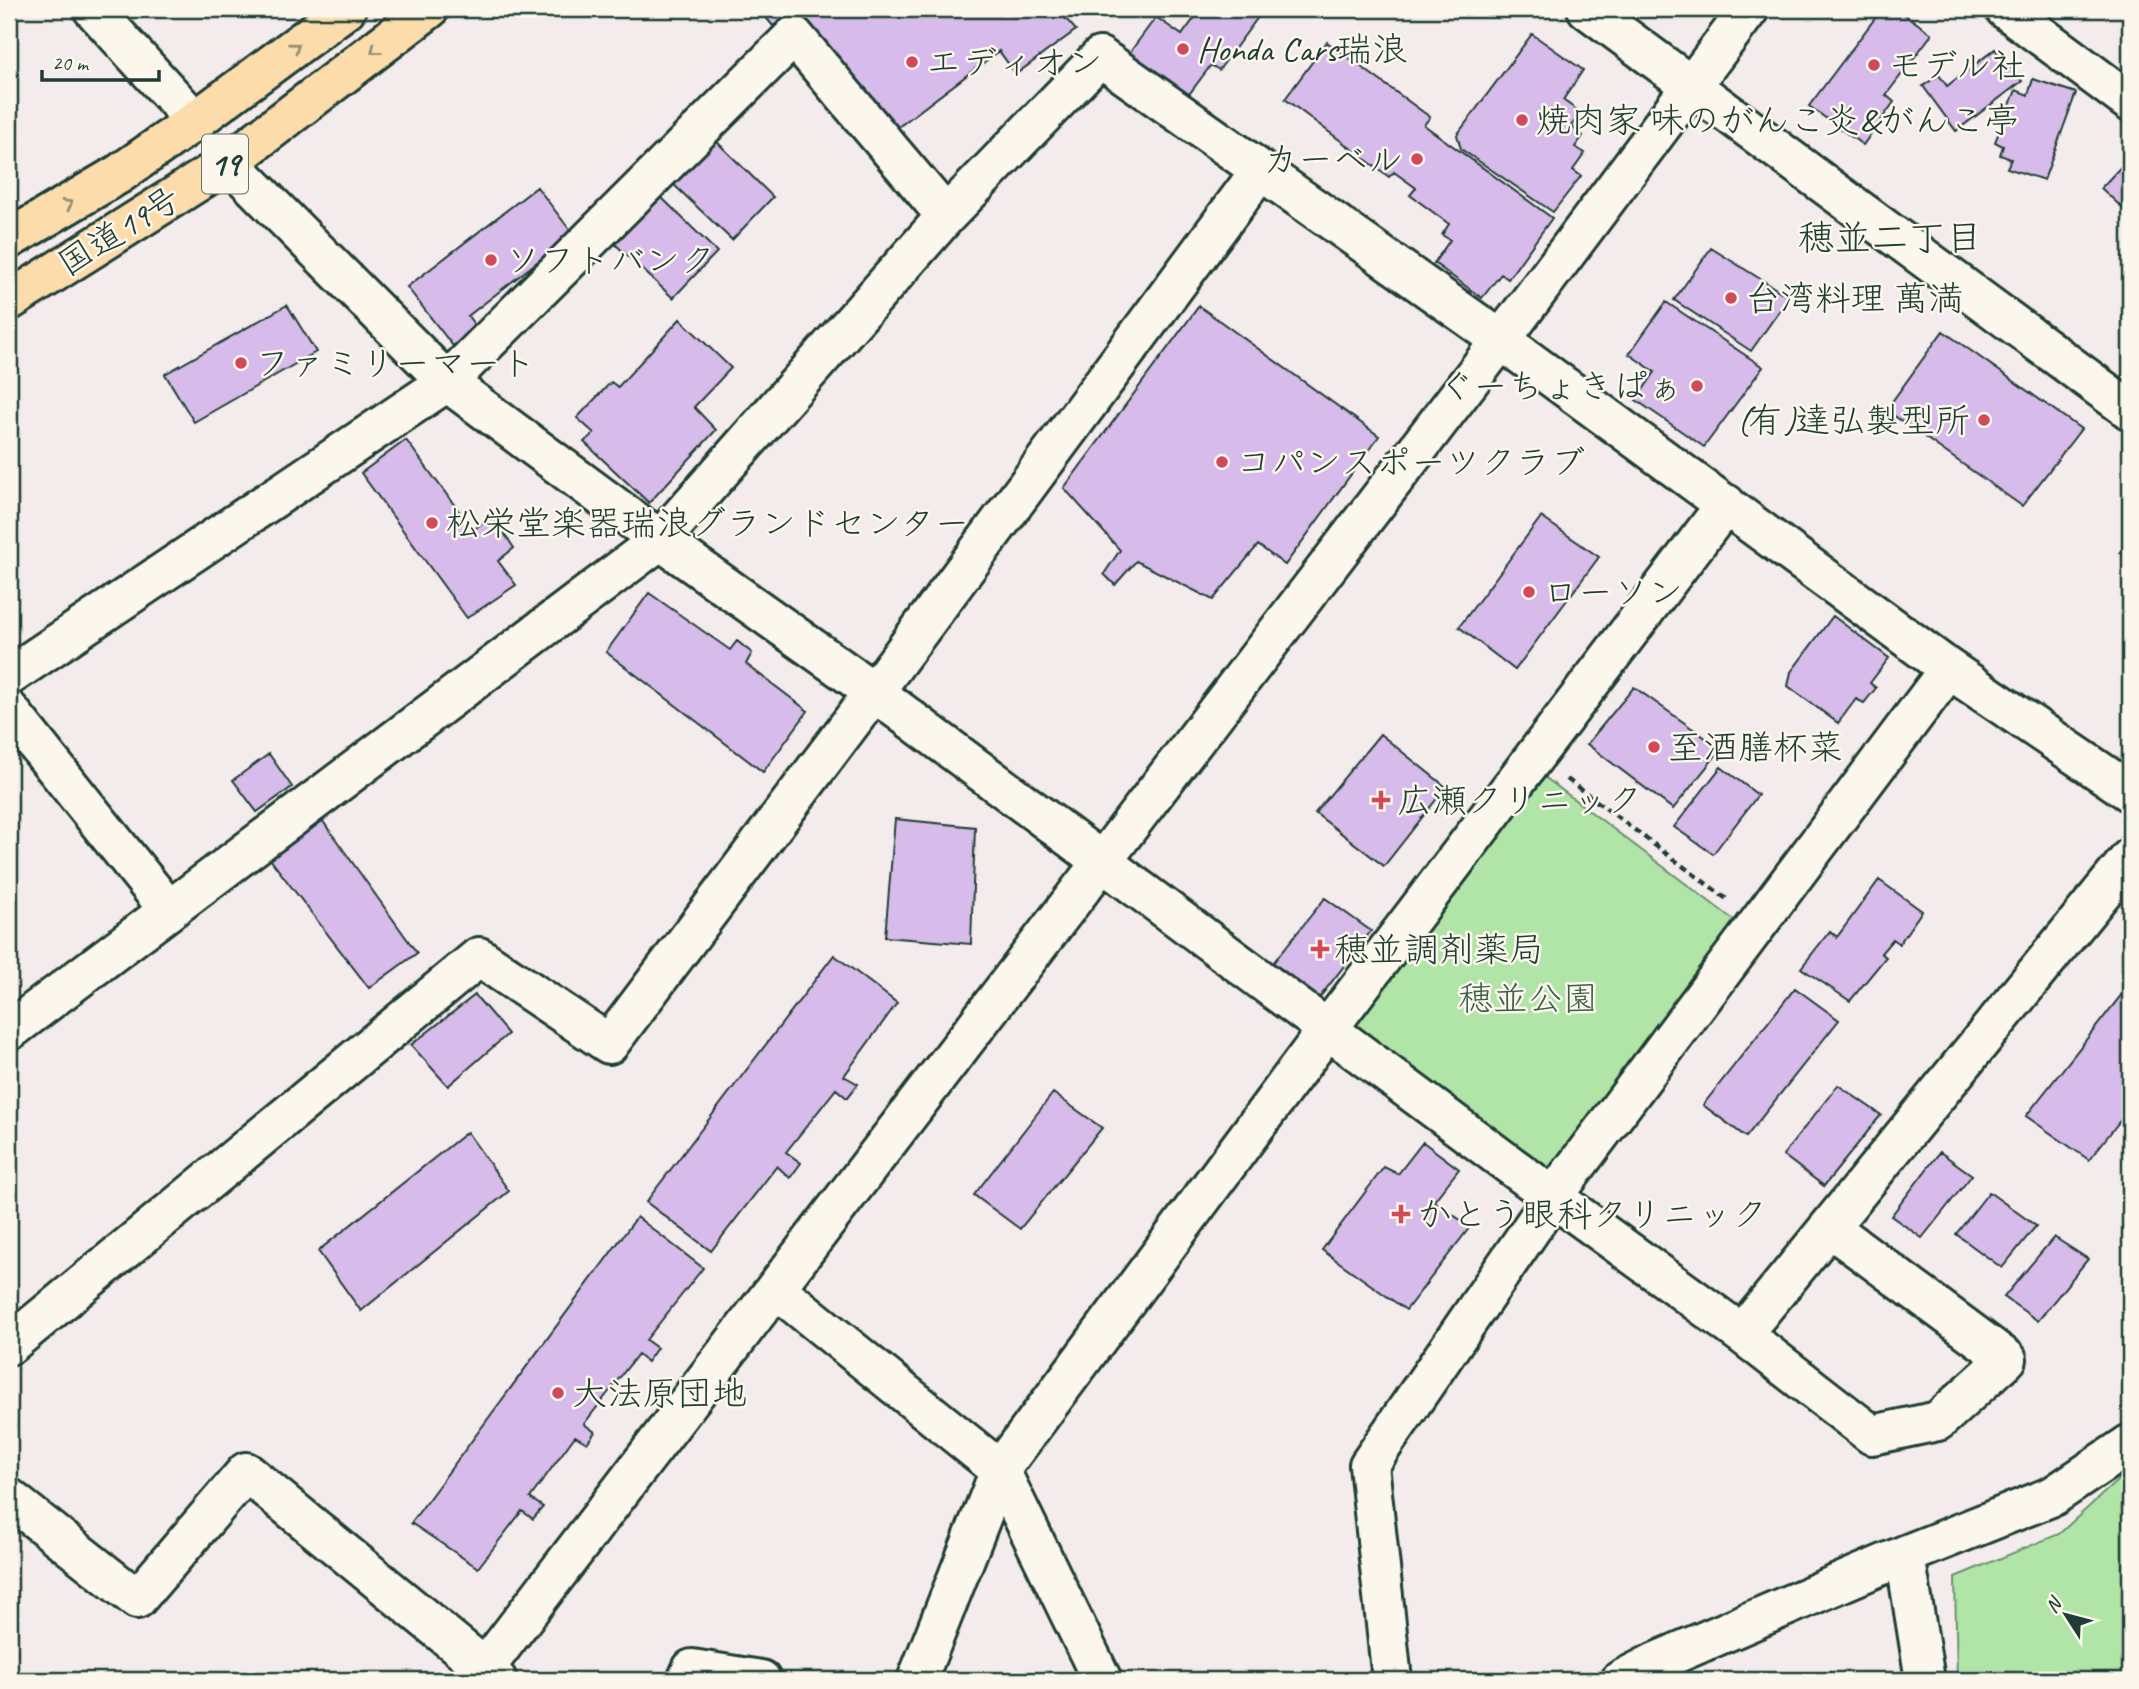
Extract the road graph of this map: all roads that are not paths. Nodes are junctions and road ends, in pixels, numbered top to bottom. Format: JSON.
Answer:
{"nodes":[{"id":1,"x":93,"y":9,"type":"edge"},
{"id":2,"x":346,"y":9,"type":"edge"},
{"id":3,"x":429,"y":9,"type":"edge"},
{"id":4,"x":1587,"y":9,"type":"edge"},
{"id":5,"x":1749,"y":9,"type":"edge"},
{"id":6,"x":2004,"y":9,"type":"edge"},
{"id":7,"x":1690,"y":85,"type":"junction"},
{"id":8,"x":2130,"y":102,"type":"edge"},
{"id":9,"x":195,"y":121,"type":"junction"},
{"id":10,"x":229,"y":162,"type":"junction"},
{"id":11,"x":1260,"y":171,"type":"junction"},
{"id":12,"x":946,"y":216,"type":"junction"},
{"id":13,"x":9,"y":239,"type":"edge"},
{"id":14,"x":9,"y":301,"type":"edge"},
{"id":15,"x":1501,"y":340,"type":"junction"},
{"id":16,"x":447,"y":382,"type":"junction"},
{"id":17,"x":2130,"y":410,"type":"edge"},
{"id":18,"x":1726,"y":504,"type":"junction"},
{"id":19,"x":660,"y":540,"type":"junction"},
{"id":20,"x":1949,"y":669,"type":"junction"},
{"id":21,"x":9,"y":676,"type":"edge"},
{"id":22,"x":874,"y":692,"type":"junction"},
{"id":23,"x":9,"y":710,"type":"edge"},
{"id":24,"x":2130,"y":792,"type":"edge"},
{"id":25,"x":2130,"y":858,"type":"edge"},
{"id":26,"x":1101,"y":862,"type":"junction"},
{"id":27,"x":168,"y":909,"type":"junction"},
{"id":28,"x":1327,"y":1030,"type":"junction"},
{"id":29,"x":9,"y":1031,"type":"edge"},
{"id":30,"x":1553,"y":1197,"type":"junction"},
{"id":31,"x":1829,"y":1227,"type":"junction"},
{"id":32,"x":776,"y":1289,"type":"junction"},
{"id":33,"x":1742,"y":1334,"type":"junction"},
{"id":34,"x":9,"y":1345,"type":"edge"},
{"id":35,"x":2130,"y":1444,"type":"edge"},
{"id":36,"x":1000,"y":1470,"type":"junction"},
{"id":37,"x":9,"y":1498,"type":"edge"},
{"id":38,"x":1905,"y":1556,"type":"junction"},
{"id":39,"x":485,"y":1676,"type":"edge"},
{"id":40,"x":687,"y":1680,"type":"edge"},
{"id":41,"x":761,"y":1680,"type":"edge"},
{"id":42,"x":917,"y":1680,"type":"edge"},
{"id":43,"x":1102,"y":1680,"type":"edge"},
{"id":44,"x":1392,"y":1680,"type":"edge"},
{"id":45,"x":1621,"y":1680,"type":"edge"},
{"id":46,"x":1925,"y":1680,"type":"edge"}],
"edges":[{"from":1,"to":9,"type":"street"},
{"from":9,"to":2,"type":"highway","name":"国道19号","number":"19","one_way":true},
{"from":3,"to":10,"type":"highway","name":"国道19号","number":"19","one_way":true},
{"from":4,"to":7,"type":"street"},
{"from":5,"to":7,"type":"street"},
{"from":6,"to":8,"type":"street"},
{"from":7,"to":15,"type":"street"},
{"from":7,"to":17,"type":"street"},
{"from":13,"to":9,"type":"highway","name":"国道19号","number":"19","one_way":true},
{"from":10,"to":14,"type":"highway","name":"国道19号","number":"19"},
{"from":10,"to":16,"type":"street"},
{"from":11,"to":12,"type":"street"},
{"from":11,"to":15,"type":"street"},
{"from":11,"to":22,"type":"street"},
{"from":12,"to":16,"type":"street"},
{"from":12,"to":19,"type":"street"},
{"from":15,"to":18,"type":"street"},
{"from":15,"to":26,"type":"street"},
{"from":16,"to":19,"type":"street"},
{"from":16,"to":21,"type":"street"},
{"from":18,"to":20,"type":"street"},
{"from":18,"to":28,"type":"street"},
{"from":19,"to":22,"type":"street"},
{"from":19,"to":27,"type":"street"},
{"from":20,"to":24,"type":"street"},
{"from":20,"to":30,"type":"street"},
{"from":22,"to":26,"type":"street"},
{"from":22,"to":34,"type":"street"},
{"from":23,"to":27,"type":"street"},
{"from":25,"to":31,"type":"street"},
{"from":26,"to":28,"type":"street"},
{"from":26,"to":32,"type":"street"},
{"from":27,"to":29,"type":"street"},
{"from":28,"to":30,"type":"street"},
{"from":28,"to":36,"type":"street"},
{"from":30,"to":33,"type":"street"},
{"from":30,"to":44,"type":"street"},
{"from":31,"to":33,"type":"street"},
{"from":31,"to":33,"type":"street"},
{"from":32,"to":36,"type":"street"},
{"from":32,"to":39,"type":"street"},
{"from":35,"to":38,"type":"street"},
{"from":36,"to":42,"type":"street"},
{"from":36,"to":43,"type":"street"},
{"from":37,"to":39,"type":"street"},
{"from":38,"to":45,"type":"street"},
{"from":38,"to":46,"type":"street"},
{"from":40,"to":41,"type":"street"}]}
